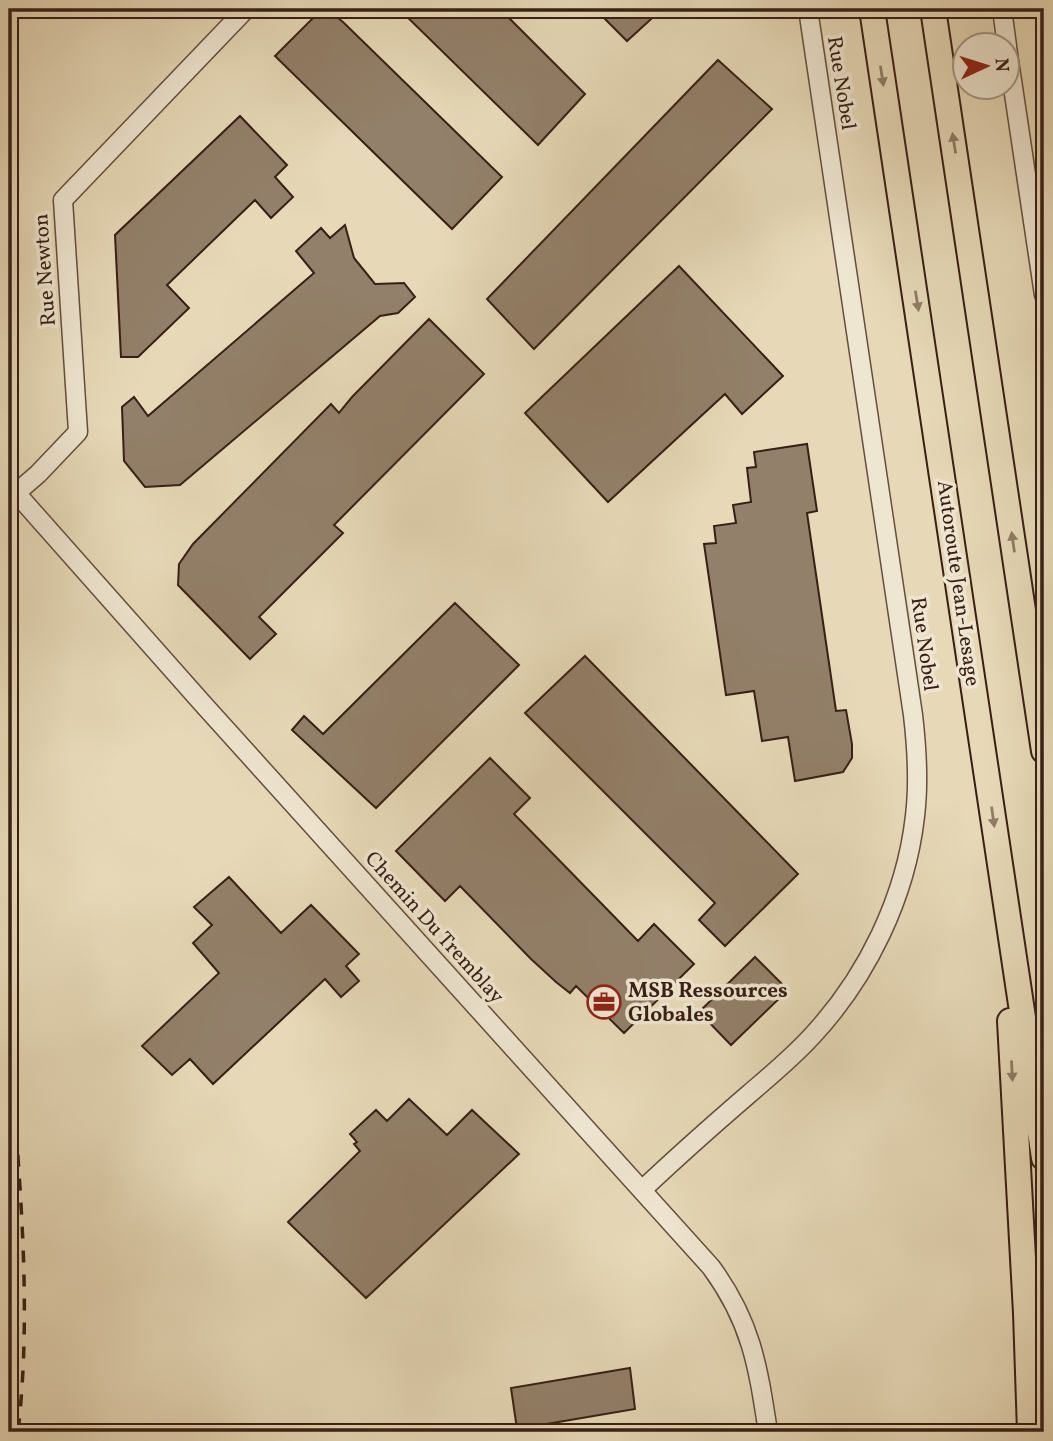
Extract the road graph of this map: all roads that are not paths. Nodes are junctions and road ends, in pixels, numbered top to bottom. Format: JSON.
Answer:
{"nodes":[{"id":1,"x":246,"y":9,"type":"edge"},
{"id":2,"x":807,"y":9,"type":"edge"},
{"id":3,"x":872,"y":9,"type":"edge"},
{"id":4,"x":933,"y":9,"type":"edge"},
{"id":5,"x":1002,"y":9,"type":"edge"},
{"id":6,"x":1005,"y":32,"type":"edge"},
{"id":7,"x":1015,"y":102,"type":"edge"},
{"id":8,"x":1044,"y":295,"type":"edge"},
{"id":9,"x":12,"y":489,"type":"edge"},
{"id":10,"x":1044,"y":751,"type":"edge"},
{"id":11,"x":1002,"y":880,"type":"junction"},
{"id":12,"x":1044,"y":1158,"type":"edge"},
{"id":13,"x":642,"y":1189,"type":"junction"},
{"id":14,"x":768,"y":1432,"type":"edge"},
{"id":15,"x":1030,"y":1432,"type":"edge"}],
"edges":[{"from":1,"to":9,"type":"street","name":"Rue Newton"},
{"from":2,"to":13,"type":"street","name":"Rue Nobel"},
{"from":3,"to":11,"type":"highway","name":"Autoroute Jean-Lesage","one_way":true},
{"from":10,"to":4,"type":"highway","one_way":true},
{"from":5,"to":6,"type":"street"},
{"from":7,"to":8,"type":"street"},
{"from":9,"to":13,"type":"street","name":"Chemin Du Tremblay"},
{"from":11,"to":12,"type":"highway","name":"Autoroute Jean-Lesage"},
{"from":11,"to":15,"type":"highway","one_way":true},
{"from":13,"to":14,"type":"street","name":"Chemin Du Tremblay"}]}
